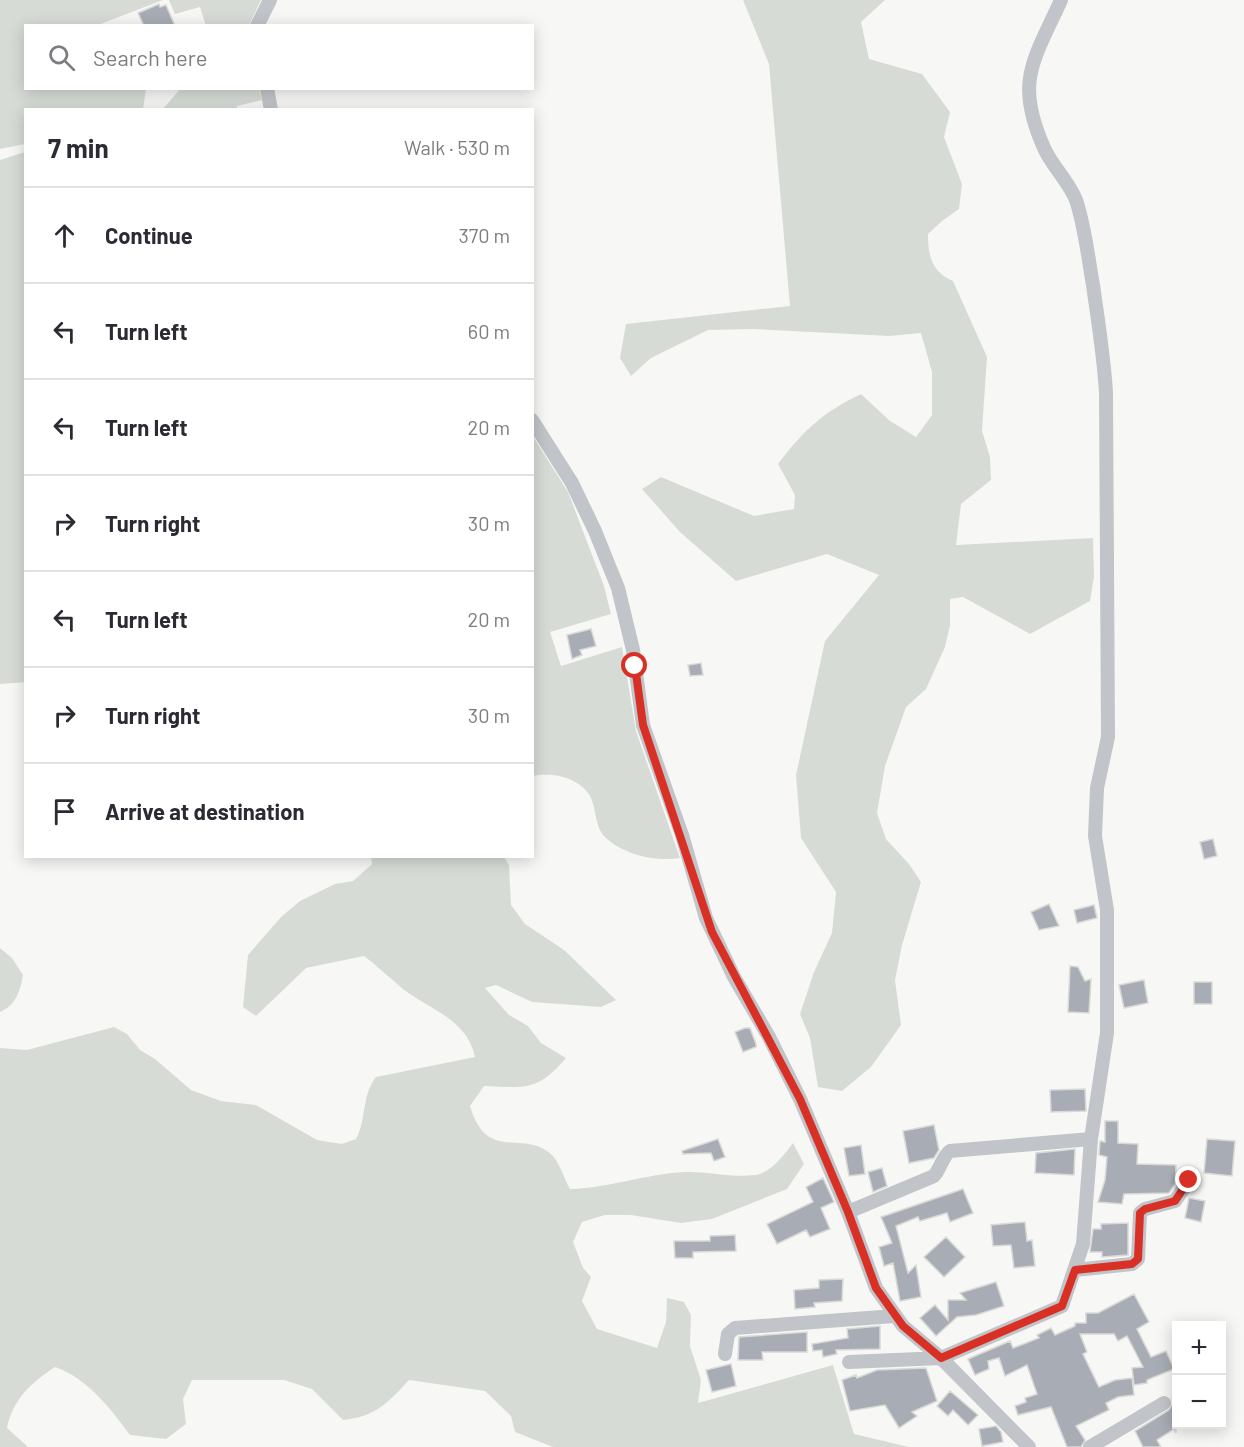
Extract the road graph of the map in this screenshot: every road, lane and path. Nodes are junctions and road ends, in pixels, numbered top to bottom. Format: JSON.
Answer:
{"nodes":[{"id":1,"x":270,"y":0,"type":"edge"},
{"id":2,"x":1061,"y":0,"type":"edge"},
{"id":3,"x":258,"y":24,"type":"edge"},
{"id":4,"x":267,"y":90,"type":"edge"},
{"id":5,"x":271,"y":108,"type":"edge"},
{"id":6,"x":534,"y":423,"type":"edge"},
{"id":7,"x":1091,"y":1139,"type":"junction"},
{"id":8,"x":1189,"y":1180,"type":"dead end"},
{"id":9,"x":848,"y":1212,"type":"junction"},
{"id":10,"x":1075,"y":1270,"type":"junction"},
{"id":11,"x":894,"y":1316,"type":"junction"},
{"id":12,"x":725,"y":1354,"type":"dead end"},
{"id":13,"x":941,"y":1358,"type":"junction"},
{"id":14,"x":849,"y":1362,"type":"dead end"},
{"id":15,"x":1164,"y":1402,"type":"dead end"},
{"id":16,"x":1029,"y":1447,"type":"edge"},
{"id":17,"x":1090,"y":1447,"type":"edge"}],
"edges":[{"from":1,"to":3,"type":"street"},
{"from":2,"to":7,"type":"street"},
{"from":4,"to":5,"type":"street"},
{"from":6,"to":9,"type":"street"},
{"from":7,"to":9,"type":"street"},
{"from":7,"to":10,"type":"street"},
{"from":8,"to":10,"type":"street"},
{"from":9,"to":11,"type":"street"},
{"from":10,"to":13,"type":"street"},
{"from":11,"to":12,"type":"street"},
{"from":11,"to":13,"type":"street"},
{"from":13,"to":14,"type":"street"},
{"from":13,"to":16,"type":"street"},
{"from":15,"to":17,"type":"street"}]}
